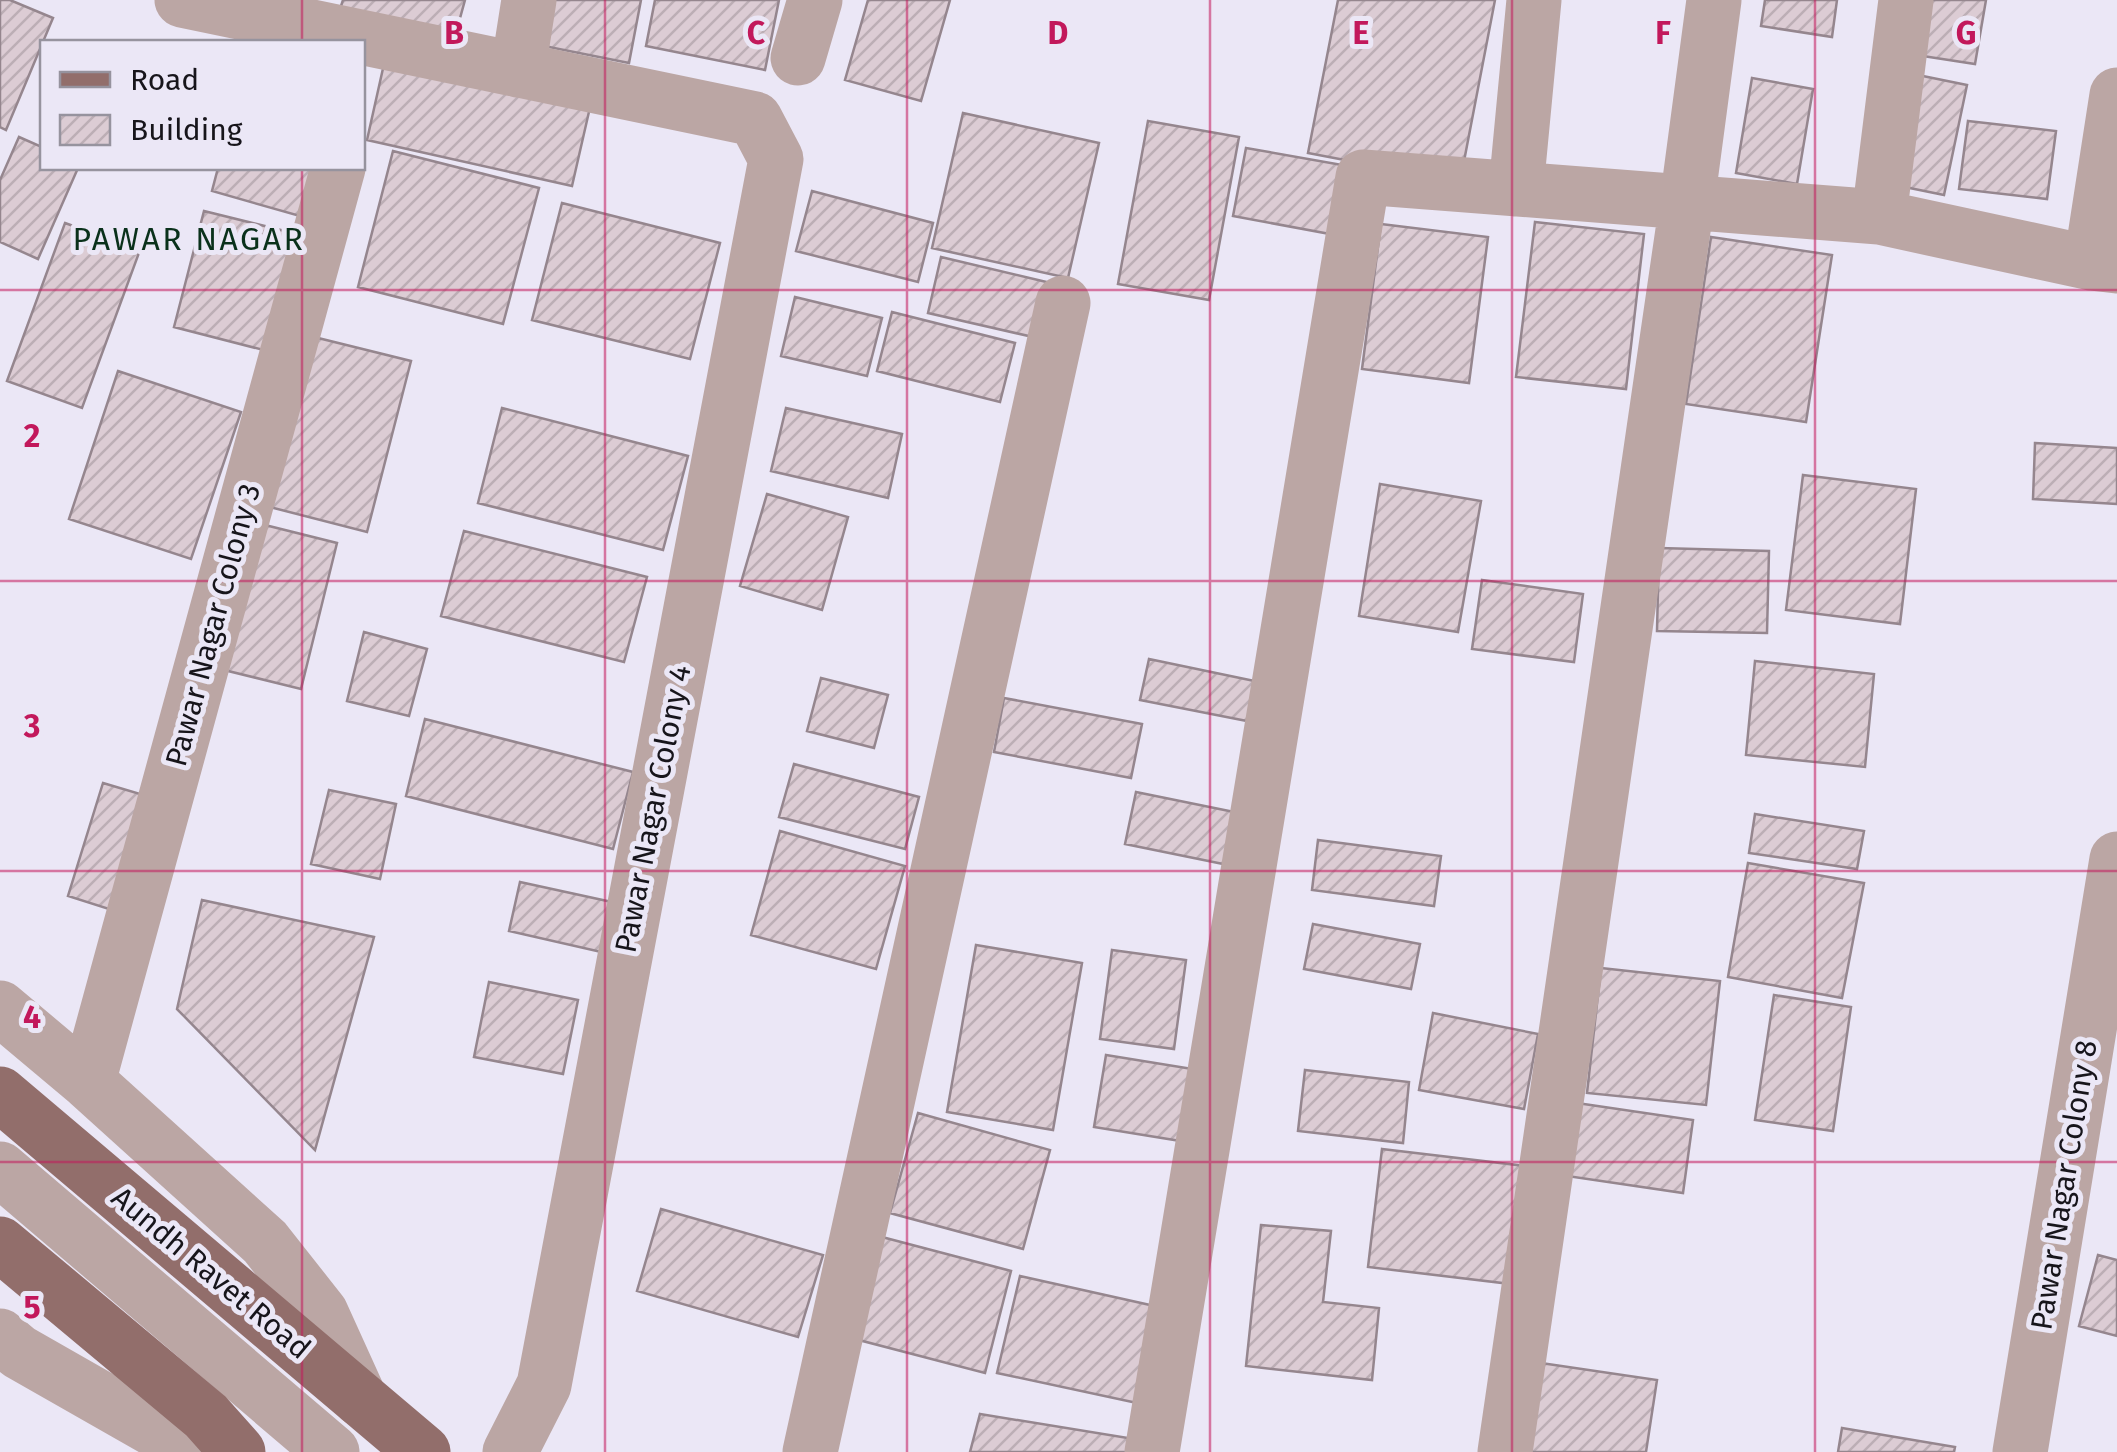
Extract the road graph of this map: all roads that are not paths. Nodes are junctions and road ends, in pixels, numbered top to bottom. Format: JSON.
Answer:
{"nodes":[{"id":1,"x":529,"y":0,"type":"edge"},
{"id":2,"x":814,"y":0,"type":"edge"},
{"id":3,"x":1534,"y":0,"type":"edge"},
{"id":4,"x":1714,"y":0,"type":"edge"},
{"id":5,"x":1906,"y":0,"type":"edge"},
{"id":6,"x":206,"y":2,"type":"edge"},
{"id":7,"x":316,"y":40,"type":"edge"},
{"id":8,"x":368,"y":58,"type":"edge"},
{"id":9,"x":798,"y":58,"type":"dead end"},
{"id":10,"x":518,"y":70,"type":"junction"},
{"id":11,"x":2117,"y":95,"type":"edge"},
{"id":12,"x":337,"y":170,"type":"edge"},
{"id":13,"x":1516,"y":189,"type":"junction"},
{"id":14,"x":1687,"y":203,"type":"junction"},
{"id":15,"x":1879,"y":217,"type":"junction"},
{"id":16,"x":2104,"y":265,"type":"edge"},
{"id":17,"x":1063,"y":303,"type":"dead end"},
{"id":18,"x":2117,"y":859,"type":"edge"},
{"id":19,"x":0,"y":1008,"type":"edge"},
{"id":20,"x":88,"y":1082,"type":"junction"},
{"id":21,"x":0,"y":1094,"type":"edge"},
{"id":22,"x":0,"y":1169,"type":"edge"},
{"id":23,"x":0,"y":1244,"type":"edge"},
{"id":24,"x":0,"y":1336,"type":"edge"},
{"id":25,"x":360,"y":1399,"type":"junction"},
{"id":26,"x":238,"y":1452,"type":"edge"},
{"id":27,"x":332,"y":1452,"type":"edge"},
{"id":28,"x":424,"y":1452,"type":"edge"},
{"id":29,"x":510,"y":1452,"type":"edge"},
{"id":30,"x":810,"y":1452,"type":"edge"},
{"id":31,"x":1152,"y":1452,"type":"edge"},
{"id":32,"x":1506,"y":1452,"type":"edge"},
{"id":33,"x":2020,"y":1452,"type":"edge"}],
"edges":[{"from":1,"to":10,"type":"street"},
{"from":2,"to":9,"type":"street"},
{"from":3,"to":13,"type":"street"},
{"from":4,"to":14,"type":"street"},
{"from":5,"to":15,"type":"street"},
{"from":6,"to":7,"type":"street"},
{"from":8,"to":10,"type":"street"},
{"from":10,"to":29,"type":"street","name":"Pawar Nagar Colony 4"},
{"from":11,"to":16,"type":"street"},
{"from":12,"to":20,"type":"street","name":"Pawar Nagar Colony 3"},
{"from":13,"to":14,"type":"street"},
{"from":13,"to":31,"type":"street"},
{"from":14,"to":15,"type":"street"},
{"from":14,"to":32,"type":"street"},
{"from":15,"to":16,"type":"street"},
{"from":17,"to":30,"type":"street"},
{"from":18,"to":33,"type":"street","name":"Pawar Nagar Colony 8"},
{"from":19,"to":20,"type":"street"},
{"from":20,"to":25,"type":"street"},
{"from":21,"to":25,"type":"main road","name":"Aundh Ravet Road"},
{"from":22,"to":27,"type":"street"},
{"from":23,"to":26,"type":"main road"},
{"from":24,"to":26,"type":"street"},
{"from":25,"to":28,"type":"main road","name":"Aundh Ravet Road"}]}
